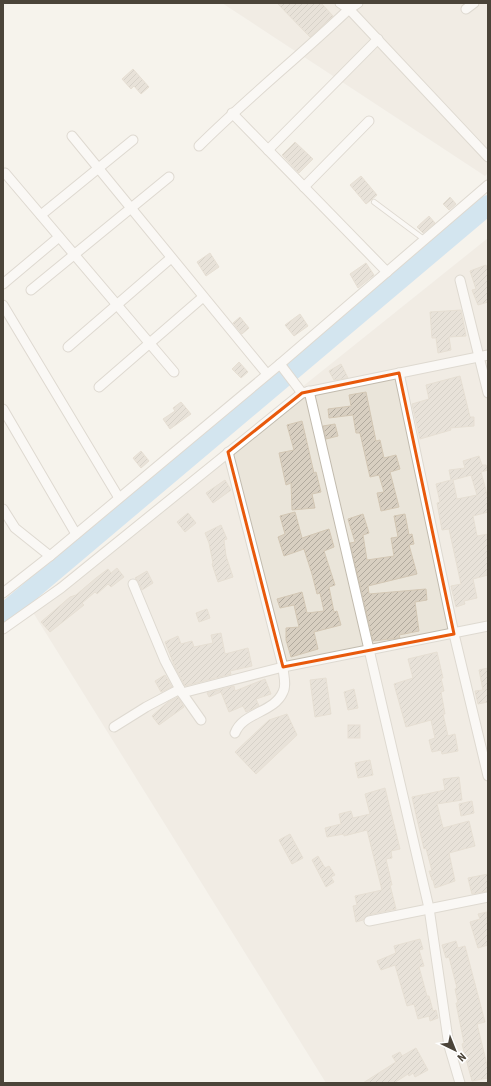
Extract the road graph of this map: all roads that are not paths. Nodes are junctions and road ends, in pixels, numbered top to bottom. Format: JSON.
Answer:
{"nodes":[{"id":1,"x":340,"y":3,"type":"edge"},
{"id":2,"x":358,"y":3,"type":"edge"},
{"id":3,"x":474,"y":3,"type":"edge"},
{"id":4,"x":349,"y":9,"type":"junction"},
{"id":5,"x":466,"y":9,"type":"dead end"},
{"id":6,"x":378,"y":39,"type":"junction"},
{"id":7,"x":232,"y":112,"type":"junction"},
{"id":8,"x":369,"y":121,"type":"dead end"},
{"id":9,"x":72,"y":136,"type":"dead end"},
{"id":10,"x":133,"y":140,"type":"dead end"},
{"id":11,"x":199,"y":146,"type":"dead end"},
{"id":12,"x":268,"y":150,"type":"junction"},
{"id":13,"x":488,"y":157,"type":"edge"},
{"id":14,"x":98,"y":169,"type":"junction"},
{"id":15,"x":5,"y":173,"type":"dead end"},
{"id":16,"x":169,"y":176,"type":"dead end"},
{"id":17,"x":488,"y":185,"type":"edge"},
{"id":18,"x":304,"y":187,"type":"junction"},
{"id":19,"x":374,"y":202,"type":"dead end"},
{"id":20,"x":131,"y":209,"type":"junction"},
{"id":21,"x":40,"y":215,"type":"junction"},
{"id":22,"x":59,"y":237,"type":"junction"},
{"id":23,"x":425,"y":240,"type":"junction"},
{"id":24,"x":74,"y":255,"type":"junction"},
{"id":25,"x":171,"y":258,"type":"junction"},
{"id":26,"x":387,"y":272,"type":"junction"},
{"id":27,"x":460,"y":280,"type":"dead end"},
{"id":28,"x":3,"y":284,"type":"edge"},
{"id":29,"x":31,"y":290,"type":"dead end"},
{"id":30,"x":203,"y":297,"type":"junction"},
{"id":31,"x":3,"y":305,"type":"edge"},
{"id":32,"x":118,"y":305,"type":"junction"},
{"id":33,"x":150,"y":343,"type":"junction"},
{"id":34,"x":68,"y":347,"type":"dead end"},
{"id":35,"x":484,"y":355,"type":"edge"},
{"id":36,"x":282,"y":366,"type":"junction"},
{"id":37,"x":174,"y":372,"type":"dead end"},
{"id":38,"x":399,"y":373,"type":"junction"},
{"id":39,"x":267,"y":374,"type":"junction"},
{"id":40,"x":99,"y":387,"type":"dead end"},
{"id":41,"x":306,"y":392,"type":"junction"},
{"id":42,"x":488,"y":392,"type":"edge"},
{"id":43,"x":3,"y":409,"type":"edge"},
{"id":44,"x":228,"y":452,"type":"junction"},
{"id":45,"x":119,"y":498,"type":"junction"},
{"id":46,"x":3,"y":509,"type":"edge"},
{"id":47,"x":76,"y":534,"type":"junction"},
{"id":48,"x":50,"y":556,"type":"junction"},
{"id":49,"x":134,"y":584,"type":"dead end"},
{"id":50,"x":3,"y":593,"type":"edge"},
{"id":51,"x":488,"y":626,"type":"edge"},
{"id":52,"x":3,"y":629,"type":"edge"},
{"id":53,"x":454,"y":634,"type":"junction"},
{"id":54,"x":368,"y":651,"type":"junction"},
{"id":55,"x":283,"y":667,"type":"junction"},
{"id":56,"x":181,"y":691,"type":"junction"},
{"id":57,"x":201,"y":720,"type":"dead end"},
{"id":58,"x":114,"y":727,"type":"dead end"},
{"id":59,"x":235,"y":733,"type":"dead end"},
{"id":60,"x":488,"y":776,"type":"edge"},
{"id":61,"x":488,"y":896,"type":"edge"},
{"id":62,"x":429,"y":908,"type":"junction"},
{"id":63,"x":369,"y":921,"type":"dead end"},
{"id":64,"x":460,"y":1083,"type":"edge"}],
"edges":[{"from":1,"to":4,"type":"street"},
{"from":2,"to":4,"type":"street"},
{"from":3,"to":5,"type":"street"},
{"from":4,"to":6,"type":"street"},
{"from":4,"to":7,"type":"street"},
{"from":6,"to":12,"type":"street"},
{"from":6,"to":13,"type":"street"},
{"from":7,"to":11,"type":"street"},
{"from":7,"to":12,"type":"street"},
{"from":8,"to":18,"type":"street"},
{"from":9,"to":14,"type":"street"},
{"from":10,"to":14,"type":"street"},
{"from":12,"to":18,"type":"street"},
{"from":14,"to":20,"type":"street"},
{"from":14,"to":21,"type":"street"},
{"from":15,"to":21,"type":"street"},
{"from":16,"to":20,"type":"street"},
{"from":17,"to":23,"type":"street"},
{"from":18,"to":26,"type":"street"},
{"from":19,"to":23,"type":"lane"},
{"from":20,"to":24,"type":"street"},
{"from":20,"to":25,"type":"street"},
{"from":21,"to":22,"type":"street"},
{"from":22,"to":24,"type":"street"},
{"from":22,"to":28,"type":"street"},
{"from":23,"to":26,"type":"street"},
{"from":24,"to":29,"type":"street"},
{"from":24,"to":32,"type":"street"},
{"from":25,"to":30,"type":"street"},
{"from":25,"to":32,"type":"street"},
{"from":26,"to":36,"type":"street"},
{"from":27,"to":35,"type":"street"},
{"from":30,"to":33,"type":"street"},
{"from":30,"to":39,"type":"street"},
{"from":31,"to":45,"type":"street"},
{"from":32,"to":33,"type":"street"},
{"from":32,"to":34,"type":"street"},
{"from":33,"to":37,"type":"street"},
{"from":33,"to":40,"type":"street"},
{"from":35,"to":38,"type":"street"},
{"from":35,"to":42,"type":"street"},
{"from":36,"to":39,"type":"street"},
{"from":36,"to":41,"type":"street"},
{"from":38,"to":41,"type":"street"},
{"from":38,"to":53,"type":"street"},
{"from":39,"to":45,"type":"street"},
{"from":41,"to":44,"type":"street"},
{"from":41,"to":54,"type":"street"},
{"from":43,"to":47,"type":"street"},
{"from":44,"to":52,"type":"street"},
{"from":44,"to":55,"type":"street"},
{"from":45,"to":47,"type":"street"},
{"from":46,"to":48,"type":"street"},
{"from":47,"to":48,"type":"street"},
{"from":48,"to":50,"type":"street"},
{"from":49,"to":56,"type":"street"},
{"from":51,"to":53,"type":"street"},
{"from":53,"to":54,"type":"street"},
{"from":53,"to":60,"type":"street"},
{"from":54,"to":55,"type":"street"},
{"from":54,"to":62,"type":"street"},
{"from":55,"to":56,"type":"street"},
{"from":55,"to":59,"type":"street"},
{"from":56,"to":57,"type":"street"},
{"from":56,"to":58,"type":"street"},
{"from":61,"to":62,"type":"street"},
{"from":62,"to":63,"type":"street"},
{"from":62,"to":64,"type":"street"}]}
